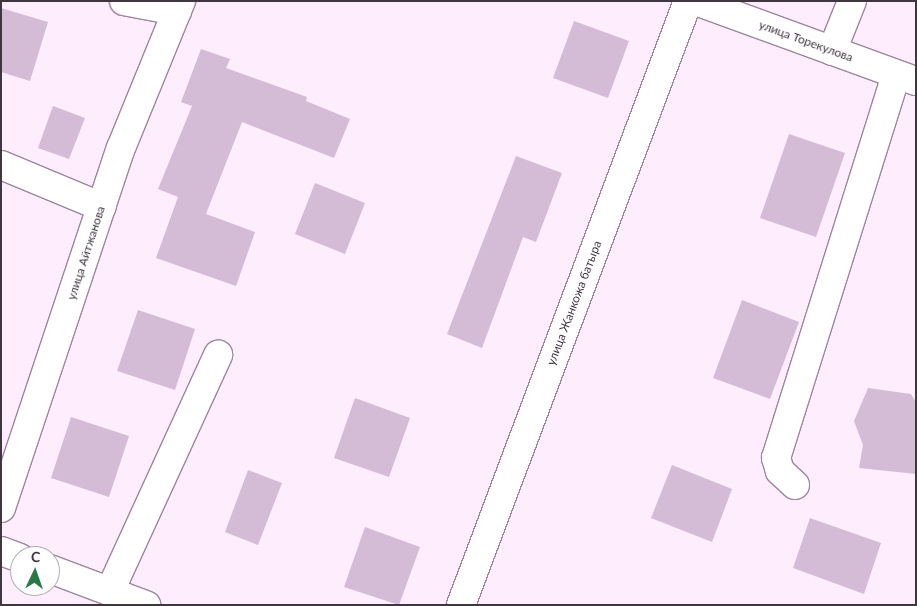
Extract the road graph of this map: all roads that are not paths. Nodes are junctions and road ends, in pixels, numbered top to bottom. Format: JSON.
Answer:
{"nodes":[{"id":1,"x":124,"y":1,"type":"edge"},
{"id":2,"x":688,"y":1,"type":"edge"},
{"id":3,"x":696,"y":1,"type":"edge"},
{"id":4,"x":852,"y":1,"type":"edge"},
{"id":5,"x":179,"y":6,"type":"edge"},
{"id":6,"x":832,"y":51,"type":"junction"},
{"id":7,"x":906,"y":77,"type":"edge"},
{"id":8,"x":1,"y":165,"type":"edge"},
{"id":9,"x":102,"y":207,"type":"junction"},
{"id":10,"x":218,"y":355,"type":"dead end"},
{"id":11,"x":795,"y":485,"type":"dead end"},
{"id":12,"x":1,"y":508,"type":"edge"},
{"id":13,"x":60,"y":573,"type":"edge"},
{"id":14,"x":110,"y":591,"type":"junction"},
{"id":15,"x":146,"y":605,"type":"edge"},
{"id":16,"x":460,"y":605,"type":"edge"}],
"edges":[{"from":1,"to":5,"type":"street"},
{"from":2,"to":16,"type":"street","name":"улица Жанкожа батыра"},
{"from":3,"to":6,"type":"street","name":"улица Торекулова"},
{"from":4,"to":6,"type":"street"},
{"from":5,"to":9,"type":"street","name":"улица Айтжанова"},
{"from":6,"to":7,"type":"street","name":"улица Торекулова"},
{"from":7,"to":11,"type":"street"},
{"from":8,"to":9,"type":"street"},
{"from":9,"to":12,"type":"street","name":"улица Айтжанова"},
{"from":10,"to":14,"type":"street"},
{"from":13,"to":14,"type":"street"},
{"from":14,"to":15,"type":"street"}]}
